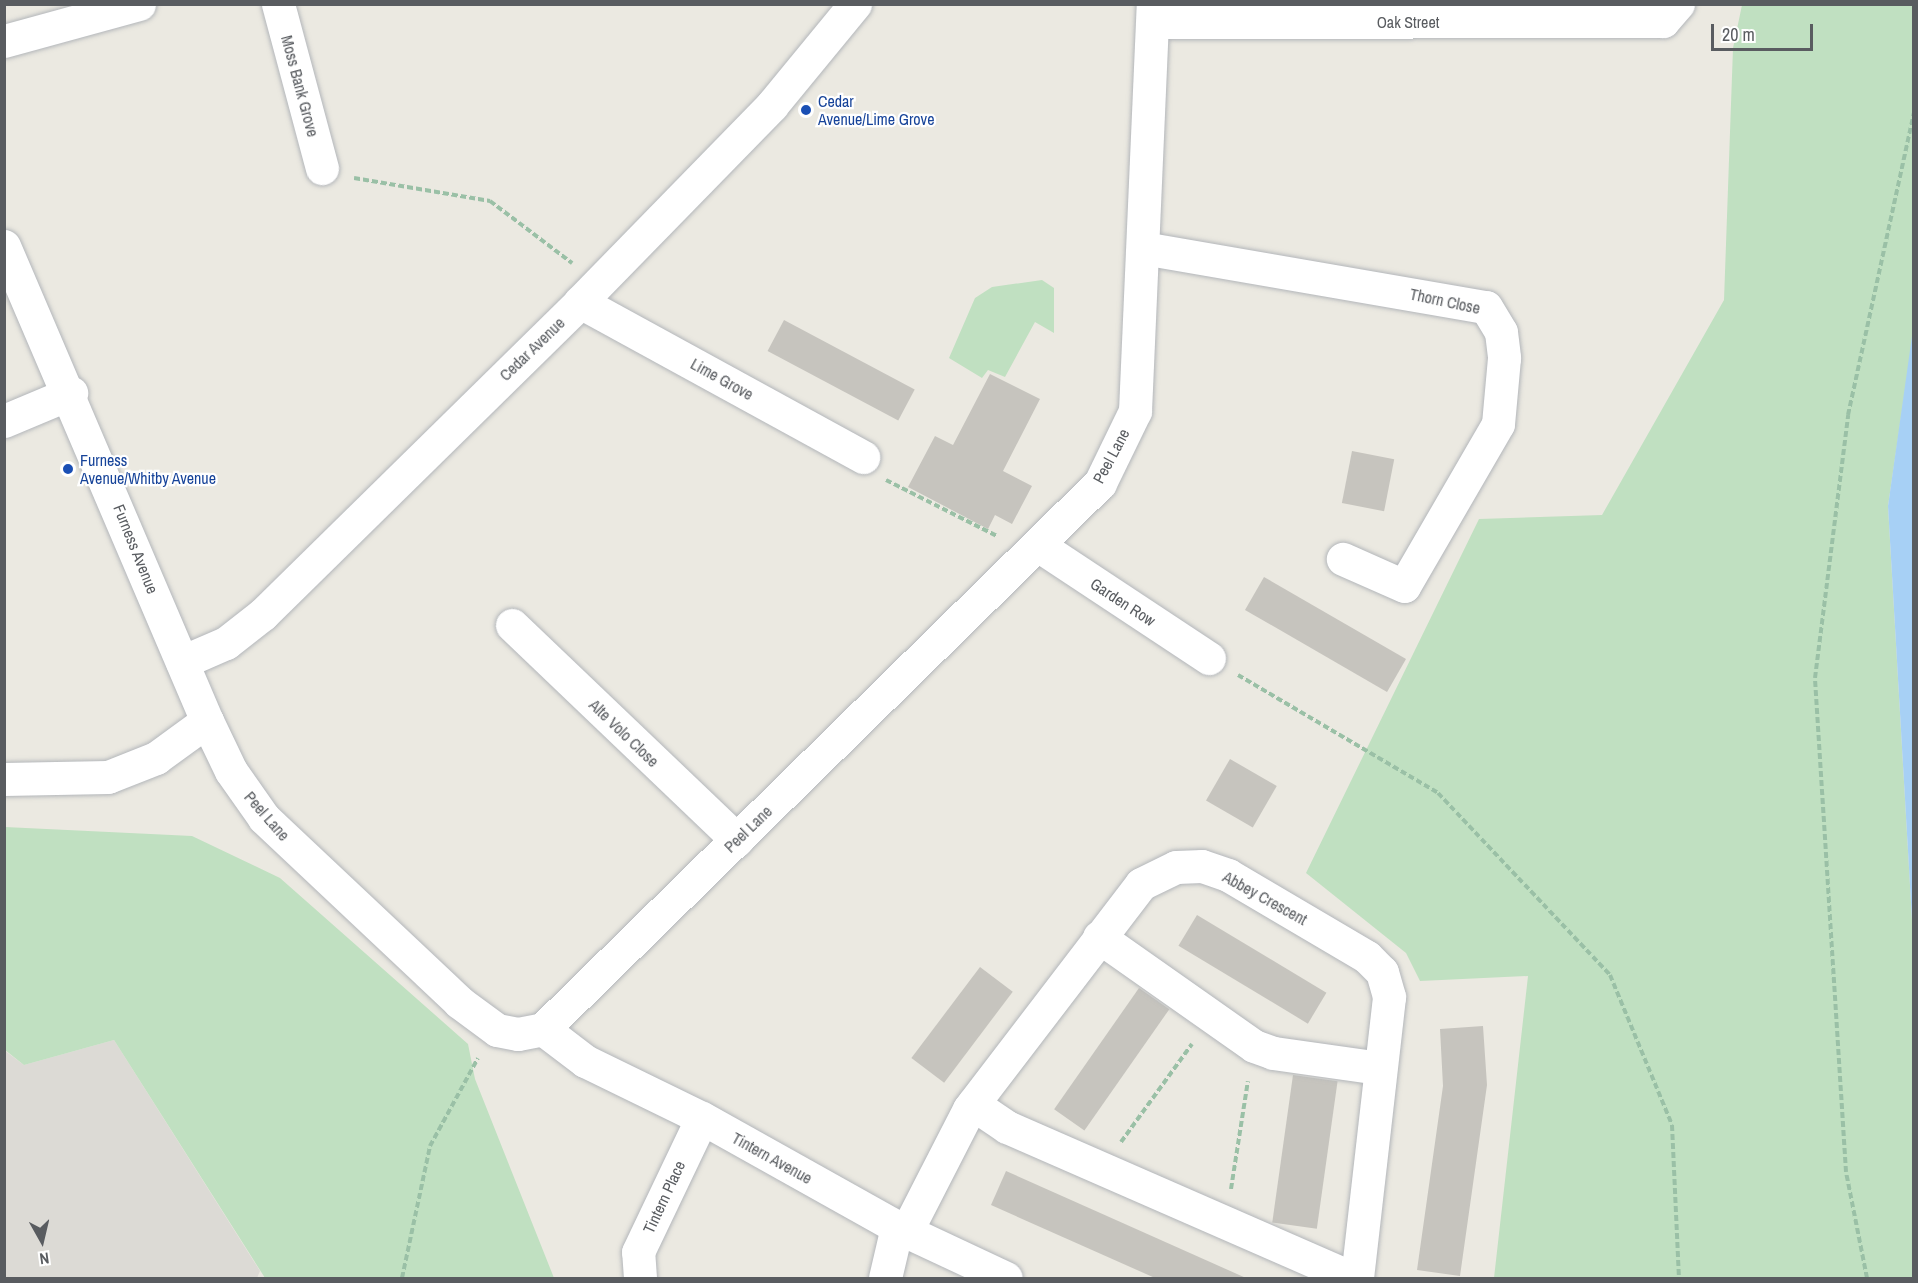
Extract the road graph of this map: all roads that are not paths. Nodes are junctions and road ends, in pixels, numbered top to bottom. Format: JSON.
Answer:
{"nodes":[{"id":1,"x":139,"y":4,"type":"edge"},
{"id":2,"x":278,"y":4,"type":"edge"},
{"id":3,"x":855,"y":4,"type":"edge"},
{"id":4,"x":1153,"y":13,"type":"edge"},
{"id":5,"x":1299,"y":13,"type":"edge"},
{"id":6,"x":1567,"y":13,"type":"edge"},
{"id":7,"x":1671,"y":13,"type":"edge"},
{"id":8,"x":4,"y":41,"type":"edge"},
{"id":9,"x":322,"y":168,"type":"road end"},
{"id":10,"x":4,"y":246,"type":"edge"},
{"id":11,"x":1143,"y":248,"type":"junction"},
{"id":12,"x":589,"y":293,"type":"junction"},
{"id":13,"x":71,"y":393,"type":"junction"},
{"id":14,"x":4,"y":421,"type":"edge"},
{"id":15,"x":863,"y":457,"type":"road end"},
{"id":16,"x":1034,"y":549,"type":"junction"},
{"id":17,"x":1343,"y":559,"type":"dead end"},
{"id":18,"x":512,"y":625,"type":"dead end"},
{"id":19,"x":1209,"y":658,"type":"road end"},
{"id":20,"x":182,"y":662,"type":"junction"},
{"id":21,"x":207,"y":721,"type":"junction"},
{"id":22,"x":4,"y":779,"type":"edge"},
{"id":23,"x":736,"y":840,"type":"junction"},
{"id":24,"x":1099,"y":937,"type":"junction"},
{"id":25,"x":543,"y":1029,"type":"junction"},
{"id":26,"x":1380,"y":1068,"type":"junction"},
{"id":27,"x":973,"y":1104,"type":"junction"},
{"id":28,"x":702,"y":1118,"type":"junction"},
{"id":29,"x":902,"y":1230,"type":"junction"},
{"id":30,"x":640,"y":1278,"type":"edge"},
{"id":31,"x":885,"y":1278,"type":"edge"},
{"id":32,"x":1006,"y":1278,"type":"edge"},
{"id":33,"x":1352,"y":1278,"type":"edge"},
{"id":34,"x":1357,"y":1278,"type":"edge"}],
"edges":[{"from":1,"to":8,"type":"street"},
{"from":2,"to":9,"type":"street","name":"Moss Bank Grove"},
{"from":3,"to":12,"type":"street","name":"Cedar Avenue"},
{"from":4,"to":5,"type":"street","name":"Oak Street"},
{"from":4,"to":11,"type":"street","name":"Peel Lane"},
{"from":5,"to":6,"type":"street","name":"Oak Street"},
{"from":6,"to":7,"type":"street","name":"Oak Street"},
{"from":10,"to":13,"type":"street","name":"Furness Avenue"},
{"from":11,"to":16,"type":"street","name":"Peel Lane"},
{"from":11,"to":17,"type":"street","name":"Thorn Close"},
{"from":12,"to":15,"type":"street","name":"Lime Grove"},
{"from":12,"to":20,"type":"street","name":"Cedar Avenue"},
{"from":13,"to":14,"type":"street"},
{"from":13,"to":20,"type":"street","name":"Furness Avenue"},
{"from":16,"to":19,"type":"street","name":"Garden Row"},
{"from":16,"to":23,"type":"street","name":"Peel Lane"},
{"from":18,"to":23,"type":"street","name":"Alte Volo Close"},
{"from":20,"to":21,"type":"street","name":"Furness Avenue"},
{"from":21,"to":22,"type":"street"},
{"from":21,"to":25,"type":"street","name":"Peel Lane"},
{"from":23,"to":25,"type":"street","name":"Peel Lane"},
{"from":24,"to":26,"type":"street"},
{"from":24,"to":26,"type":"street","name":"Abbey Crescent"},
{"from":24,"to":27,"type":"street","name":"Abbey Crescent"},
{"from":25,"to":28,"type":"street","name":"Tintern Avenue"},
{"from":26,"to":34,"type":"street","name":"Abbey Crescent"},
{"from":27,"to":29,"type":"street","name":"Abbey Crescent"},
{"from":27,"to":33,"type":"street"},
{"from":28,"to":29,"type":"street","name":"Tintern Avenue"},
{"from":28,"to":30,"type":"street","name":"Tintern Place"},
{"from":29,"to":31,"type":"street","name":"Abbey Crescent"},
{"from":29,"to":32,"type":"street","name":"Tintern Avenue"}]}
